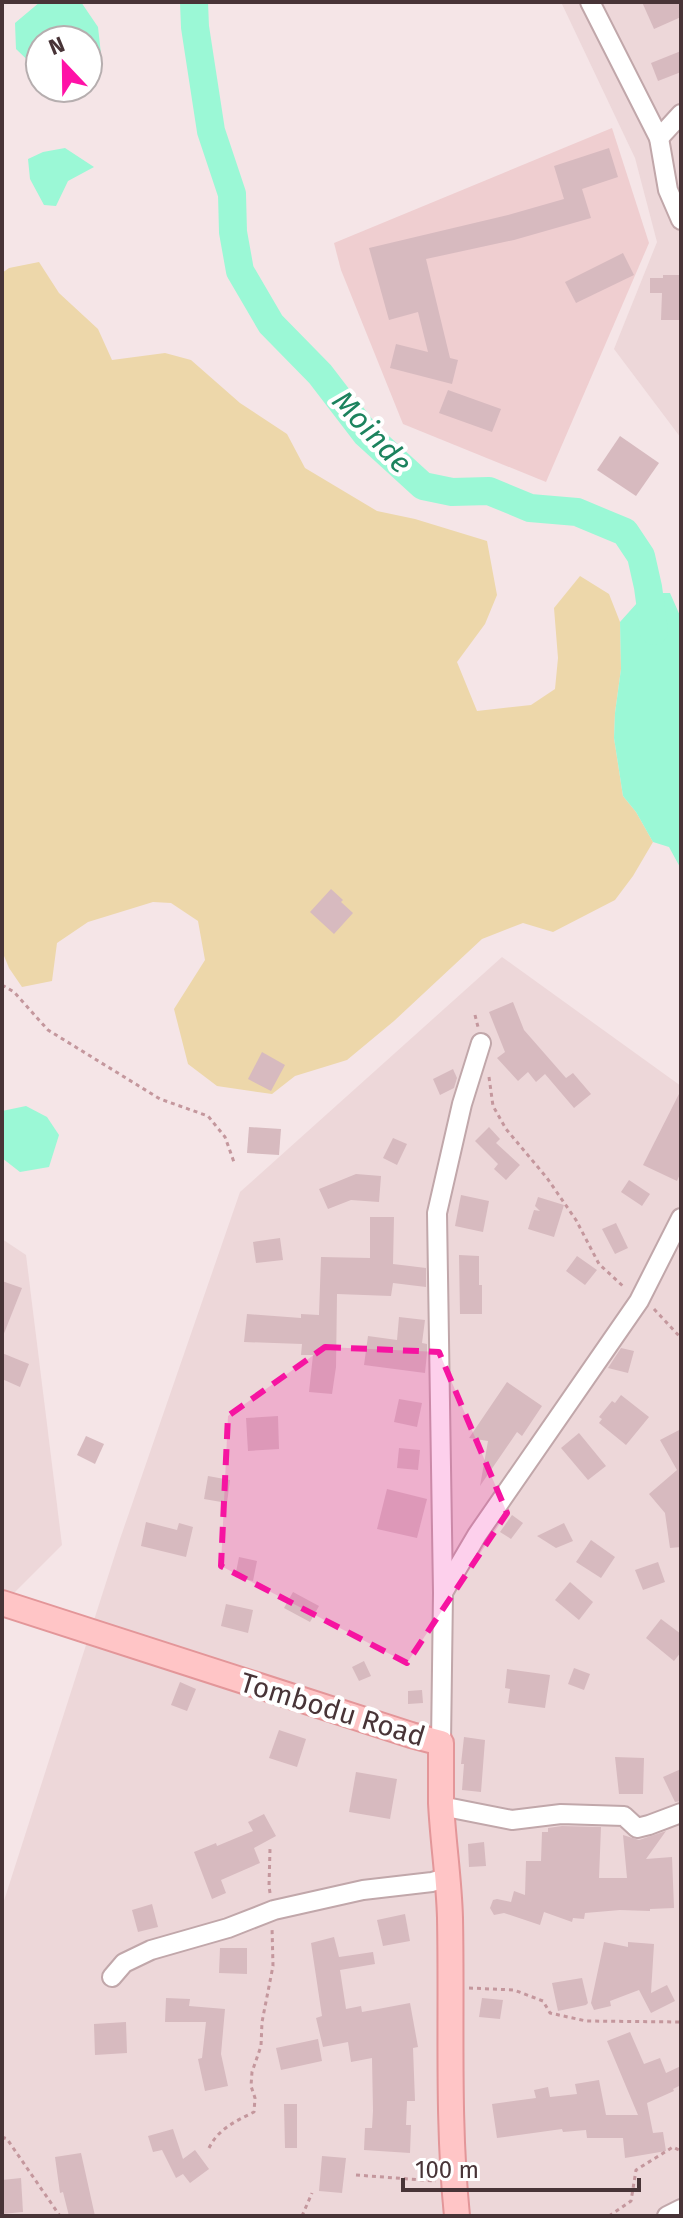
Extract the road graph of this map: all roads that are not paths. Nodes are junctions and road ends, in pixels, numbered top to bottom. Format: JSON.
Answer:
{"nodes":[{"id":1,"x":590,"y":2,"type":"edge"},
{"id":2,"x":681,"y":114,"type":"edge"},
{"id":3,"x":659,"y":138,"type":"junction"},
{"id":4,"x":681,"y":220,"type":"edge"},
{"id":5,"x":481,"y":1043,"type":"road end"},
{"id":6,"x":681,"y":1218,"type":"edge"},
{"id":7,"x":443,"y":1593,"type":"junction"},
{"id":8,"x":2,"y":1603,"type":"edge"},
{"id":9,"x":441,"y":1743,"type":"junction"},
{"id":10,"x":441,"y":1806,"type":"junction"},
{"id":11,"x":681,"y":1813,"type":"edge"},
{"id":12,"x":448,"y":1877,"type":"junction"},
{"id":13,"x":112,"y":1977,"type":"dead end"},
{"id":14,"x":681,"y":2209,"type":"edge"},
{"id":15,"x":457,"y":2216,"type":"edge"},
{"id":16,"x":667,"y":2216,"type":"edge"}],
"edges":[{"from":1,"to":3,"type":"street"},
{"from":2,"to":3,"type":"street"},
{"from":3,"to":4,"type":"street"},
{"from":5,"to":7,"type":"street"},
{"from":6,"to":7,"type":"street"},
{"from":7,"to":9,"type":"street"},
{"from":8,"to":9,"type":"main road","name":"Tombodu Road"},
{"from":9,"to":10,"type":"main road","name":"Tombodu Road"},
{"from":10,"to":11,"type":"street"},
{"from":10,"to":12,"type":"main road","name":"Tombodu Road"},
{"from":12,"to":13,"type":"street"},
{"from":12,"to":15,"type":"main road","name":"Tombodu Road"},
{"from":14,"to":16,"type":"street"}]}
